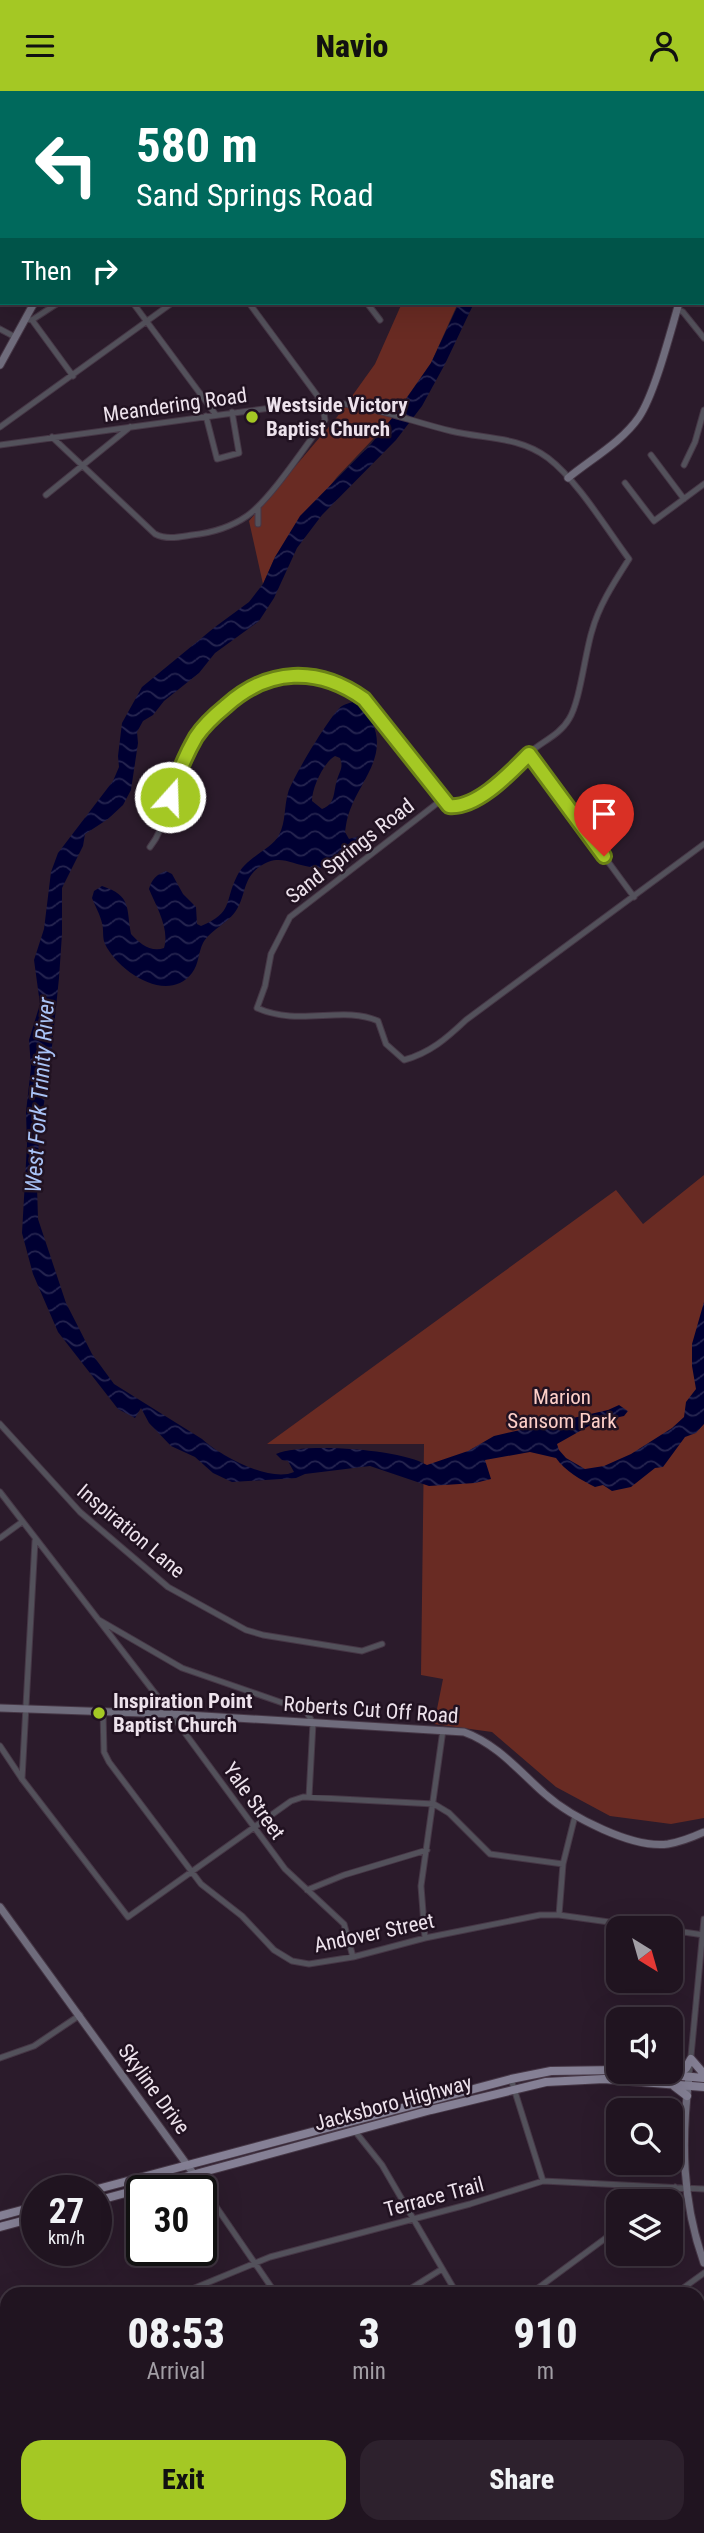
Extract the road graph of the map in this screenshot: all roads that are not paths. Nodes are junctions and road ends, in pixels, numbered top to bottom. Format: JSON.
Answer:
{"nodes":[{"id":1,"x":33,"y":305,"type":"edge"},
{"id":2,"x":54,"y":305,"type":"edge"},
{"id":3,"x":135,"y":305,"type":"edge"},
{"id":4,"x":169,"y":305,"type":"edge"},
{"id":5,"x":250,"y":305,"type":"edge"},
{"id":6,"x":369,"y":305,"type":"edge"},
{"id":7,"x":678,"y":306,"type":"edge"},
{"id":8,"x":29,"y":319,"type":"junction"},
{"id":9,"x":380,"y":320,"type":"dead end"},
{"id":10,"x":147,"y":321,"type":"junction"},
{"id":11,"x":0,"y":329,"type":"edge"},
{"id":12,"x":15,"y":337,"type":"junction"},
{"id":13,"x":704,"y":338,"type":"edge"},
{"id":14,"x":0,"y":365,"type":"edge"},
{"id":15,"x":73,"y":376,"type":"junction"},
{"id":16,"x":322,"y":402,"type":"junction"},
{"id":17,"x":704,"y":410,"type":"edge"},
{"id":18,"x":232,"y":412,"type":"junction"},
{"id":19,"x":216,"y":415,"type":"junction"},
{"id":20,"x":206,"y":416,"type":"junction"},
{"id":21,"x":130,"y":427,"type":"junction"},
{"id":22,"x":0,"y":428,"type":"edge"},
{"id":23,"x":52,"y":437,"type":"junction"},
{"id":24,"x":1,"y":446,"type":"edge"},
{"id":25,"x":651,"y":455,"type":"dead end"},
{"id":26,"x":684,"y":465,"type":"dead end"},
{"id":27,"x":82,"y":466,"type":"junction"},
{"id":28,"x":568,"y":478,"type":"junction"},
{"id":29,"x":625,"y":483,"type":"dead end"},
{"id":30,"x":704,"y":484,"type":"edge"},
{"id":31,"x":46,"y":495,"type":"dead end"},
{"id":32,"x":684,"y":499,"type":"junction"},
{"id":33,"x":258,"y":507,"type":"junction"},
{"id":34,"x":258,"y":524,"type":"dead end"},
{"id":35,"x":629,"y":559,"type":"joint"},
{"id":36,"x":529,"y":754,"type":"junction"},
{"id":37,"x":444,"y":798,"type":"junction"},
{"id":38,"x":704,"y":844,"type":"edge"},
{"id":39,"x":150,"y":847,"type":"dead end"},
{"id":40,"x":634,"y":897,"type":"junction"},
{"id":41,"x":0,"y":1424,"type":"edge"},
{"id":42,"x":0,"y":1492,"type":"edge"},
{"id":43,"x":22,"y":1522,"type":"junction"},
{"id":44,"x":0,"y":1538,"type":"edge"},
{"id":45,"x":35,"y":1539,"type":"junction"},
{"id":46,"x":95,"y":1618,"type":"junction"},
{"id":47,"x":382,"y":1644,"type":"dead end"},
{"id":48,"x":0,"y":1708,"type":"edge"},
{"id":49,"x":26,"y":1711,"type":"junction"},
{"id":50,"x":103,"y":1712,"type":"junction"},
{"id":51,"x":171,"y":1714,"type":"junction"},
{"id":52,"x":313,"y":1723,"type":"junction"},
{"id":53,"x":443,"y":1730,"type":"junction"},
{"id":54,"x":0,"y":1746,"type":"edge"},
{"id":55,"x":22,"y":1779,"type":"junction"},
{"id":56,"x":311,"y":1797,"type":"junction"},
{"id":57,"x":434,"y":1804,"type":"junction"},
{"id":58,"x":575,"y":1816,"type":"junction"},
{"id":59,"x":253,"y":1828,"type":"junction"},
{"id":60,"x":704,"y":1832,"type":"edge"},
{"id":61,"x":427,"y":1850,"type":"junction"},
{"id":62,"x":563,"y":1864,"type":"junction"},
{"id":63,"x":192,"y":1873,"type":"junction"},
{"id":64,"x":307,"y":1889,"type":"junction"},
{"id":65,"x":0,"y":1907,"type":"edge"},
{"id":66,"x":559,"y":1915,"type":"junction"},
{"id":67,"x":704,"y":1919,"type":"edge"},
{"id":68,"x":606,"y":1922,"type":"edge"},
{"id":69,"x":683,"y":1932,"type":"edge"},
{"id":70,"x":703,"y":1935,"type":"edge"},
{"id":71,"x":425,"y":1938,"type":"junction"},
{"id":72,"x":353,"y":1957,"type":"junction"},
{"id":73,"x":702,"y":1959,"type":"edge"},
{"id":74,"x":80,"y":2015,"type":"junction"},
{"id":75,"x":0,"y":2058,"type":"edge"},
{"id":76,"x":691,"y":2059,"type":"junction"},
{"id":77,"x":606,"y":2070,"type":"edge"},
{"id":78,"x":683,"y":2071,"type":"edge"},
{"id":79,"x":704,"y":2076,"type":"edge"},
{"id":80,"x":511,"y":2078,"type":"junction"},
{"id":81,"x":606,"y":2080,"type":"edge"},
{"id":82,"x":683,"y":2081,"type":"edge"},
{"id":83,"x":688,"y":2082,"type":"junction"},
{"id":84,"x":676,"y":2084,"type":"edge"},
{"id":85,"x":704,"y":2087,"type":"edge"},
{"id":86,"x":515,"y":2093,"type":"junction"},
{"id":87,"x":687,"y":2096,"type":"junction"},
{"id":88,"x":420,"y":2108,"type":"junction"},
{"id":89,"x":348,"y":2123,"type":"junction"},
{"id":90,"x":354,"y":2131,"type":"junction"},
{"id":91,"x":187,"y":2165,"type":"junction"},
{"id":92,"x":192,"y":2173,"type":"junction"},
{"id":93,"x":543,"y":2182,"type":"junction"},
{"id":94,"x":112,"y":2185,"type":"edge"},
{"id":95,"x":675,"y":2187,"type":"junction"},
{"id":96,"x":685,"y":2188,"type":"junction"},
{"id":97,"x":672,"y":2189,"type":"edge"},
{"id":98,"x":704,"y":2189,"type":"edge"},
{"id":99,"x":112,"y":2196,"type":"edge"},
{"id":100,"x":21,"y":2210,"type":"edge"},
{"id":101,"x":0,"y":2216,"type":"edge"},
{"id":102,"x":412,"y":2220,"type":"junction"},
{"id":103,"x":21,"y":2221,"type":"edge"},
{"id":104,"x":0,"y":2227,"type":"edge"},
{"id":105,"x":606,"y":2238,"type":"edge"},
{"id":106,"x":704,"y":2263,"type":"edge"},
{"id":107,"x":254,"y":2264,"type":"junction"},
{"id":108,"x":442,"y":2269,"type":"junction"},
{"id":109,"x":704,"y":2273,"type":"edge"},
{"id":110,"x":197,"y":2287,"type":"edge"},
{"id":111,"x":271,"y":2287,"type":"edge"},
{"id":112,"x":413,"y":2287,"type":"edge"},
{"id":113,"x":453,"y":2287,"type":"edge"},
{"id":114,"x":539,"y":2287,"type":"edge"},
{"id":115,"x":685,"y":2287,"type":"edge"}],
"edges":[{"from":1,"to":8,"type":"street"},
{"from":2,"to":8,"type":"street"},
{"from":3,"to":10,"type":"street"},
{"from":4,"to":10,"type":"street"},
{"from":5,"to":16,"type":"street"},
{"from":6,"to":9,"type":"street"},
{"from":7,"to":13,"type":"street"},
{"from":7,"to":28,"type":"street"},
{"from":8,"to":12,"type":"street"},
{"from":8,"to":15,"type":"street"},
{"from":10,"to":15,"type":"street"},
{"from":10,"to":19,"type":"street"},
{"from":11,"to":12,"type":"street"},
{"from":12,"to":14,"type":"street"},
{"from":15,"to":22,"type":"street"},
{"from":16,"to":18,"type":"street","name":"Meandering Road"},
{"from":16,"to":28,"type":"street","name":"Meandering Road"},
{"from":16,"to":33,"type":"street"},
{"from":17,"to":26,"type":"street"},
{"from":18,"to":19,"type":"street","name":"Meandering Road"},
{"from":18,"to":20,"type":"street"},
{"from":19,"to":20,"type":"street","name":"Meandering Road"},
{"from":20,"to":21,"type":"street","name":"Meandering Road"},
{"from":21,"to":23,"type":"street","name":"Meandering Road"},
{"from":21,"to":27,"type":"street"},
{"from":23,"to":24,"type":"street","name":"Meandering Road"},
{"from":23,"to":27,"type":"street"},
{"from":25,"to":32,"type":"street"},
{"from":27,"to":31,"type":"street"},
{"from":27,"to":33,"type":"street"},
{"from":28,"to":35,"type":"street","name":"Meandering Road"},
{"from":29,"to":32,"type":"street"},
{"from":30,"to":32,"type":"street"},
{"from":33,"to":34,"type":"street"},
{"from":35,"to":36,"type":"street","name":"Sand Springs Road"},
{"from":36,"to":37,"type":"street","name":"Sand Springs Road"},
{"from":36,"to":40,"type":"street"},
{"from":37,"to":39,"type":"street","name":"Sand Springs Road"},
{"from":37,"to":40,"type":"street","name":"Sand Springs Road"},
{"from":38,"to":40,"type":"street"},
{"from":41,"to":47,"type":"street","name":"Inspiration Lane"},
{"from":42,"to":43,"type":"street","name":"Yale Street"},
{"from":43,"to":44,"type":"street"},
{"from":43,"to":45,"type":"street","name":"Yale Street"},
{"from":45,"to":46,"type":"street","name":"Yale Street"},
{"from":45,"to":49,"type":"street"},
{"from":46,"to":51,"type":"street","name":"Yale Street"},
{"from":46,"to":52,"type":"street"},
{"from":48,"to":49,"type":"street","name":"Roberts Cut Off Road"},
{"from":49,"to":50,"type":"street","name":"Roberts Cut Off Road"},
{"from":49,"to":55,"type":"street"},
{"from":50,"to":51,"type":"street","name":"Roberts Cut Off Road"},
{"from":50,"to":63,"type":"street","name":"Andover Street"},
{"from":51,"to":52,"type":"street","name":"Roberts Cut Off Road"},
{"from":51,"to":59,"type":"street","name":"Yale Street"},
{"from":52,"to":53,"type":"street","name":"Roberts Cut Off Road"},
{"from":52,"to":56,"type":"street"},
{"from":53,"to":57,"type":"street"},
{"from":53,"to":58,"type":"street","name":"Roberts Cut Off Road"},
{"from":54,"to":55,"type":"street"},
{"from":55,"to":63,"type":"street"},
{"from":56,"to":57,"type":"street"},
{"from":56,"to":59,"type":"street"},
{"from":57,"to":61,"type":"street"},
{"from":57,"to":62,"type":"street"},
{"from":58,"to":60,"type":"street","name":"Roberts Cut Off Road"},
{"from":58,"to":62,"type":"street"},
{"from":59,"to":63,"type":"street"},
{"from":59,"to":64,"type":"street","name":"Yale Street"},
{"from":61,"to":64,"type":"street"},
{"from":61,"to":71,"type":"street"},
{"from":62,"to":66,"type":"street"},
{"from":63,"to":72,"type":"street","name":"Andover Street"},
{"from":64,"to":72,"type":"street","name":"Yale Street"},
{"from":65,"to":74,"type":"street","name":"Skyline Drive"},
{"from":66,"to":68,"type":"street","name":"Andover Street"},
{"from":66,"to":71,"type":"street","name":"Andover Street"},
{"from":67,"to":70,"type":"street"},
{"from":69,"to":70,"type":"street"},
{"from":70,"to":73,"type":"street"},
{"from":71,"to":72,"type":"street","name":"Andover Street"},
{"from":73,"to":76,"type":"street"},
{"from":74,"to":75,"type":"street"},
{"from":74,"to":91,"type":"street","name":"Skyline Drive"},
{"from":76,"to":78,"type":"main road"},
{"from":76,"to":79,"type":"main road"},
{"from":76,"to":83,"type":"street"},
{"from":77,"to":80,"type":"main road","name":"Jacksboro Highway"},
{"from":79,"to":83,"type":"main road","name":"Jacksboro Highway"},
{"from":80,"to":86,"type":"street"},
{"from":80,"to":88,"type":"main road","name":"Jacksboro Highway"},
{"from":81,"to":86,"type":"main road","name":"Jacksboro Highway"},
{"from":82,"to":83,"type":"main road","name":"Jacksboro Highway"},
{"from":83,"to":85,"type":"main road","name":"Jacksboro Highway"},
{"from":83,"to":87,"type":"street"},
{"from":84,"to":87,"type":"main road"},
{"from":86,"to":88,"type":"main road","name":"Jacksboro Highway"},
{"from":86,"to":93,"type":"street"},
{"from":87,"to":96,"type":"street"},
{"from":88,"to":89,"type":"main road","name":"Jacksboro Highway"},
{"from":88,"to":90,"type":"main road","name":"Jacksboro Highway"},
{"from":89,"to":90,"type":"street"},
{"from":89,"to":91,"type":"main road","name":"Jacksboro Highway"},
{"from":90,"to":92,"type":"main road","name":"Jacksboro Highway"},
{"from":90,"to":102,"type":"street"},
{"from":91,"to":92,"type":"street","name":"Skyline Drive"},
{"from":91,"to":94,"type":"main road","name":"Jacksboro Highway"},
{"from":92,"to":99,"type":"main road","name":"Jacksboro Highway"},
{"from":92,"to":107,"type":"street","name":"Skyline Drive"},
{"from":93,"to":95,"type":"street","name":"Terrace Trail"},
{"from":93,"to":102,"type":"street","name":"Terrace Trail"},
{"from":95,"to":96,"type":"street","name":"Terrace Trail"},
{"from":95,"to":97,"type":"street"},
{"from":96,"to":98,"type":"street","name":"Terrace Trail"},
{"from":96,"to":106,"type":"street"},
{"from":100,"to":101,"type":"main road"},
{"from":102,"to":107,"type":"street","name":"Terrace Trail"},
{"from":102,"to":108,"type":"street"},
{"from":103,"to":104,"type":"main road"},
{"from":105,"to":114,"type":"street"},
{"from":107,"to":110,"type":"street","name":"Terrace Trail"},
{"from":107,"to":111,"type":"street","name":"Skyline Drive"},
{"from":108,"to":112,"type":"street"},
{"from":108,"to":113,"type":"street"},
{"from":109,"to":115,"type":"street"}]}
